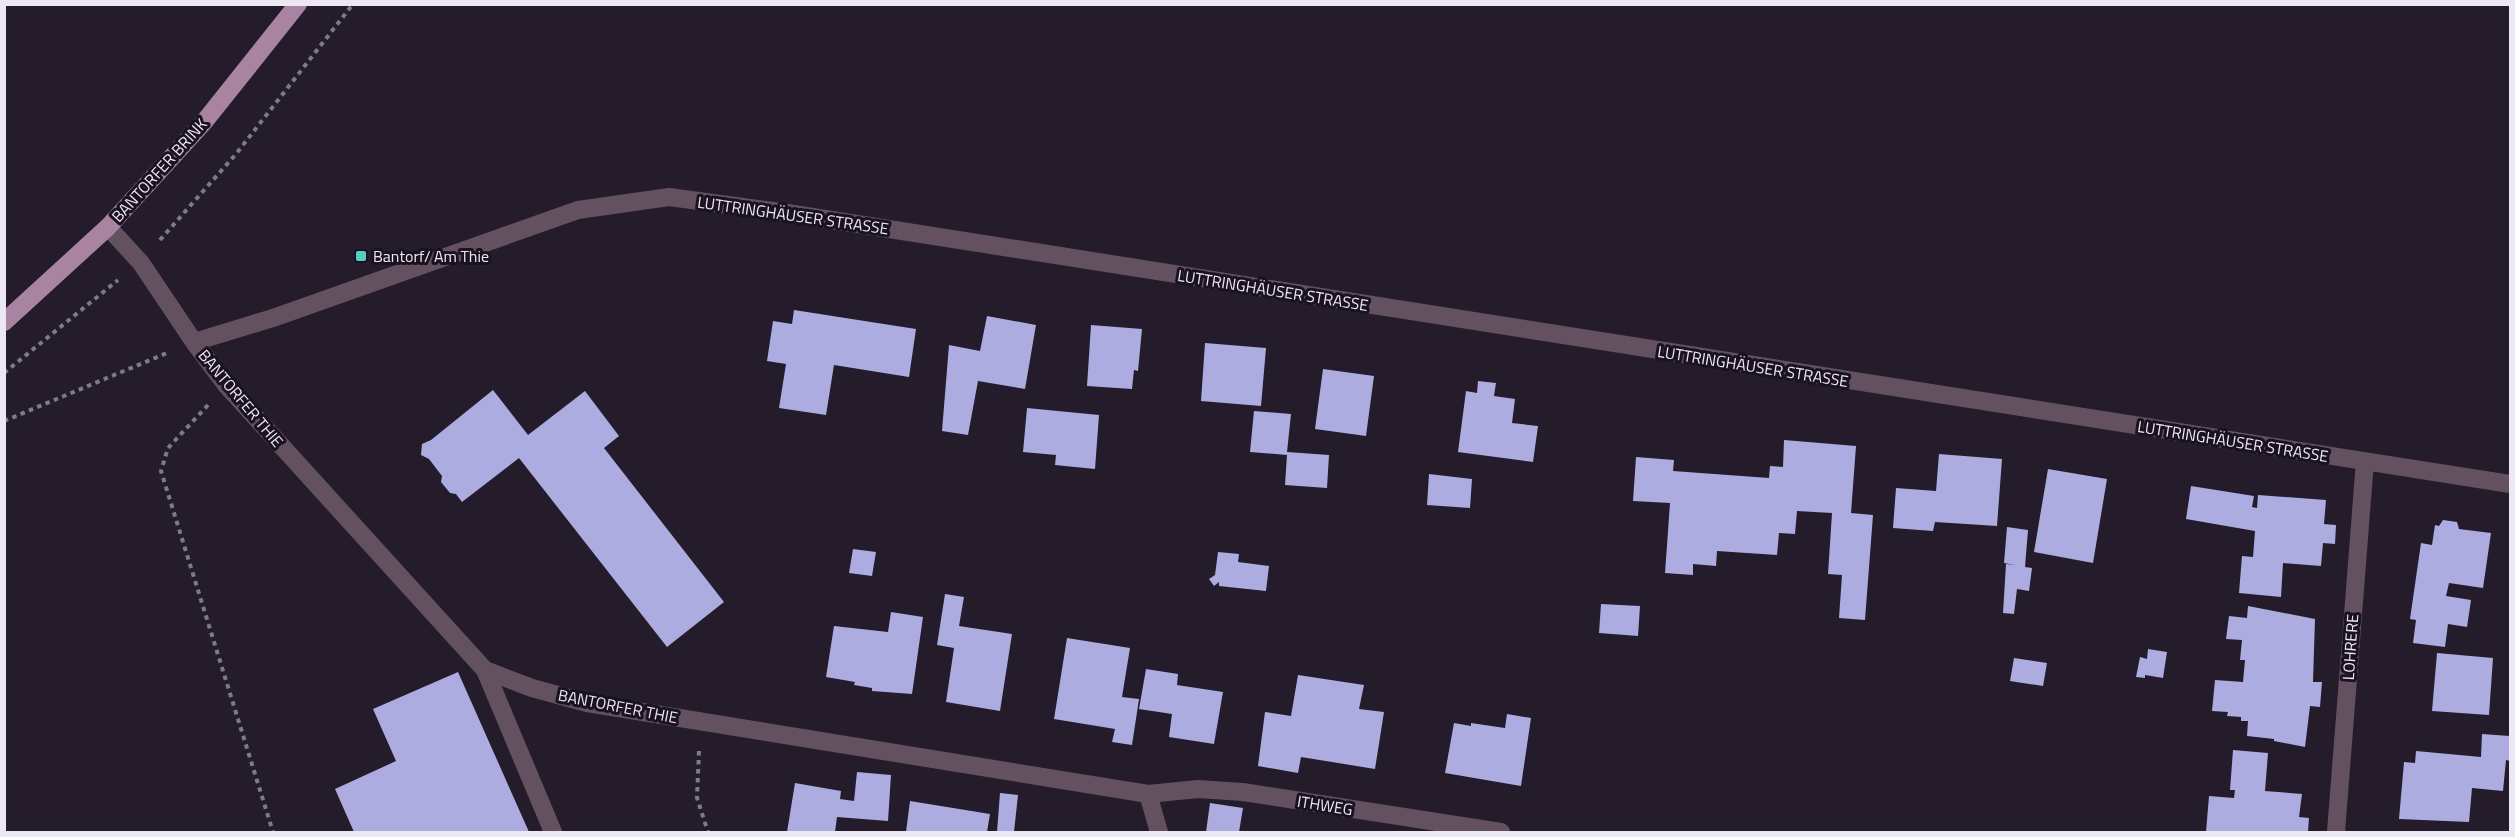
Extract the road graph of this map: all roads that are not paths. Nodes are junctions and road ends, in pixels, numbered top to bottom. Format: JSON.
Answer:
{"nodes":[{"id":1,"x":298,"y":4,"type":"edge"},
{"id":2,"x":108,"y":227,"type":"junction"},
{"id":3,"x":4,"y":322,"type":"edge"},
{"id":4,"x":194,"y":342,"type":"junction"},
{"id":5,"x":2365,"y":461,"type":"junction"},
{"id":6,"x":2511,"y":484,"type":"edge"},
{"id":7,"x":485,"y":670,"type":"junction"},
{"id":8,"x":1148,"y":794,"type":"junction"},
{"id":9,"x":553,"y":832,"type":"edge"},
{"id":10,"x":1159,"y":832,"type":"edge"},
{"id":11,"x":1501,"y":832,"type":"edge"},
{"id":12,"x":2336,"y":832,"type":"edge"}],
"edges":[{"from":1,"to":2,"type":"main road","name":"BANTORFER BRINK"},
{"from":2,"to":3,"type":"main road","name":"BANTORFER BRINK"},
{"from":2,"to":4,"type":"street"},
{"from":4,"to":5,"type":"street","name":"LUTTRINGHÄUSER STRASSE"},
{"from":4,"to":7,"type":"street","name":"BANTORFER THIE"},
{"from":5,"to":6,"type":"street","name":"LUTTRINGHÄUSER STRASSE"},
{"from":5,"to":12,"type":"street","name":"LOHRERE"},
{"from":7,"to":8,"type":"street","name":"BANTORFER THIE"},
{"from":7,"to":9,"type":"street"},
{"from":8,"to":10,"type":"street"},
{"from":8,"to":11,"type":"street","name":"ITHWEG"}]}
